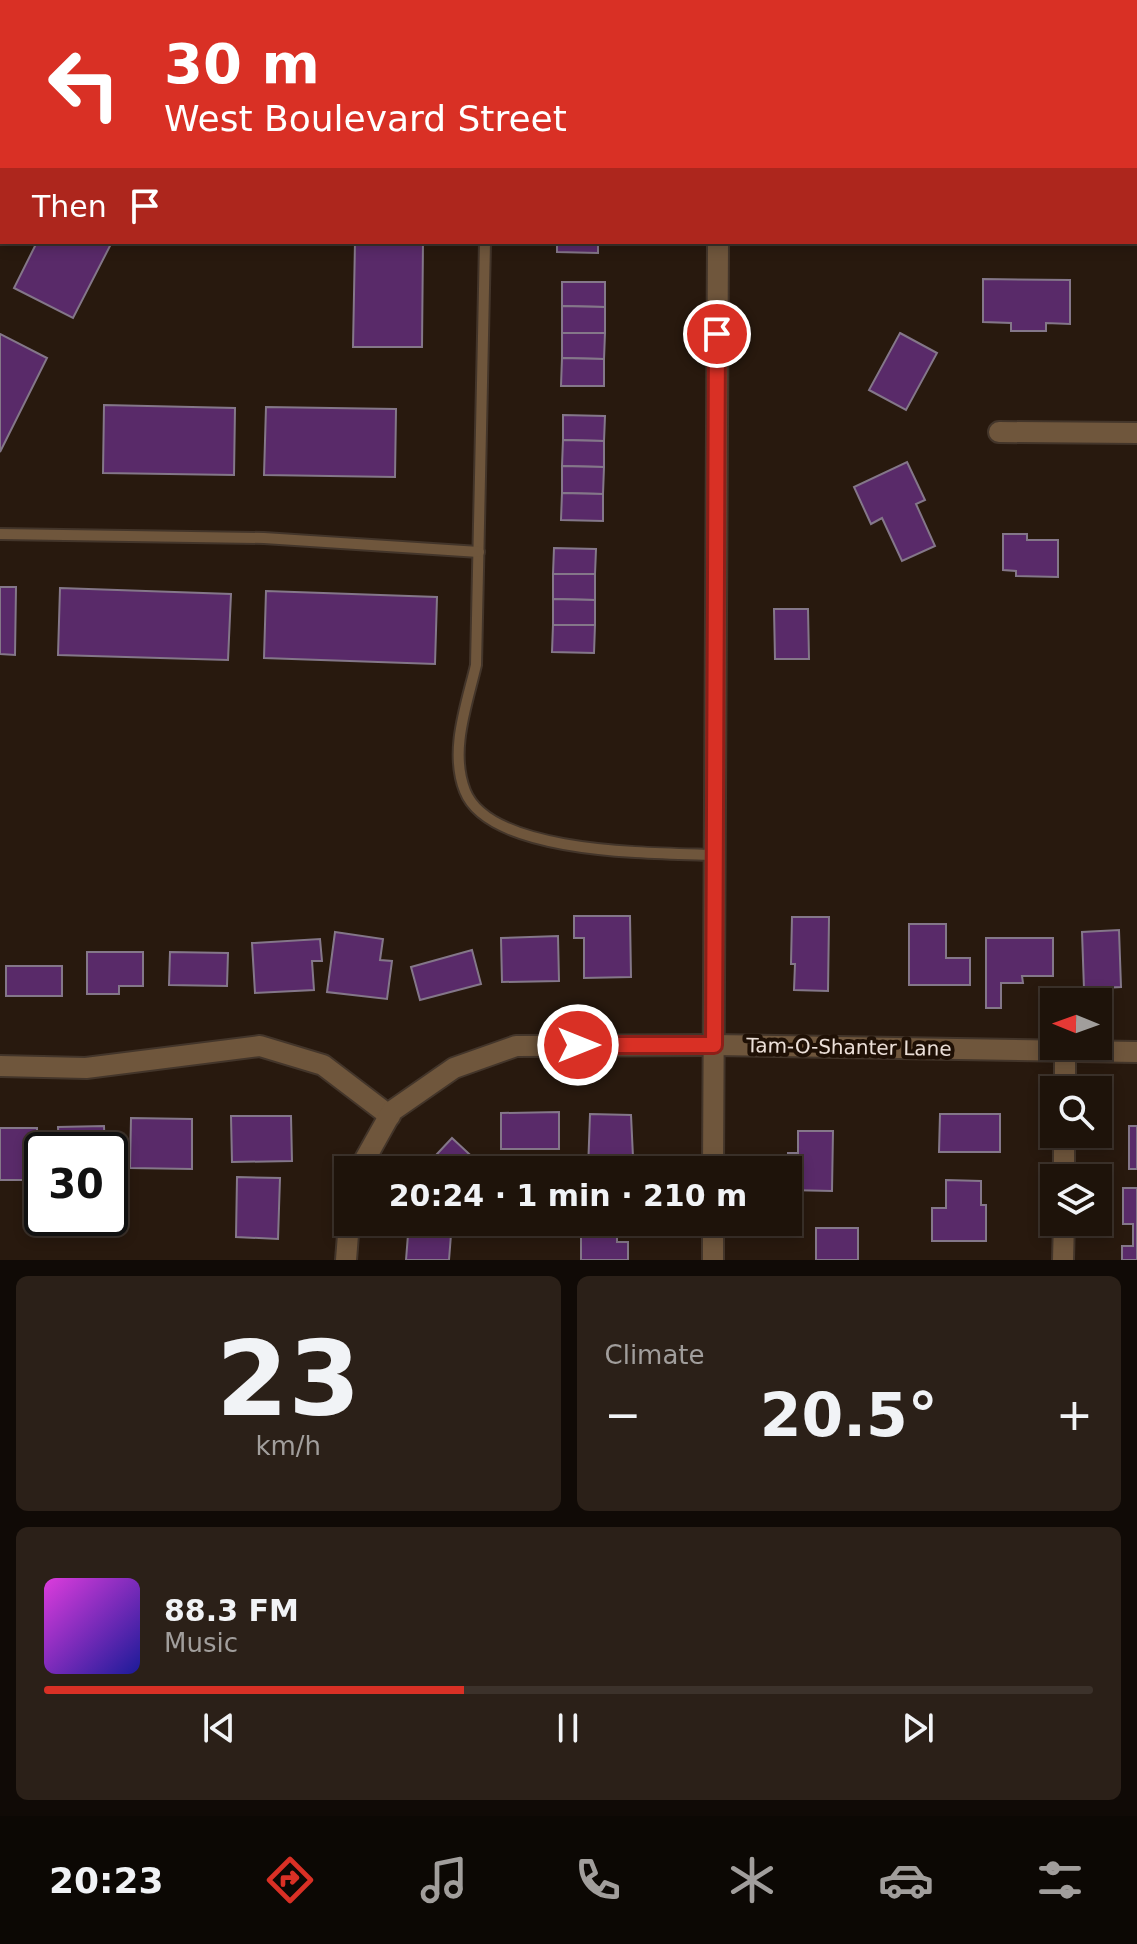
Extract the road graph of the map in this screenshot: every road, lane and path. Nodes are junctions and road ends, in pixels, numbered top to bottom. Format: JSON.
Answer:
{"nodes":[{"id":1,"x":485,"y":244,"type":"edge"},
{"id":2,"x":718,"y":244,"type":"edge"},
{"id":3,"x":999,"y":432,"type":"dead end"},
{"id":4,"x":1137,"y":433,"type":"edge"},
{"id":5,"x":0,"y":534,"type":"edge"},
{"id":6,"x":479,"y":552,"type":"junction"},
{"id":7,"x":715,"y":855,"type":"junction"},
{"id":8,"x":714,"y":1045,"type":"junction"},
{"id":9,"x":1040,"y":1050,"type":"edge"},
{"id":10,"x":1112,"y":1051,"type":"edge"},
{"id":11,"x":1137,"y":1052,"type":"edge"},
{"id":12,"x":0,"y":1066,"type":"edge"},
{"id":13,"x":390,"y":1116,"type":"junction"},
{"id":14,"x":367,"y":1156,"type":"edge"},
{"id":15,"x":713,"y":1156,"type":"edge"},
{"id":16,"x":348,"y":1236,"type":"edge"},
{"id":17,"x":713,"y":1236,"type":"edge"},
{"id":18,"x":1064,"y":1236,"type":"edge"},
{"id":19,"x":346,"y":1260,"type":"edge"},
{"id":20,"x":713,"y":1260,"type":"edge"},
{"id":21,"x":1063,"y":1260,"type":"edge"}],
"edges":[{"from":1,"to":6,"type":"lane"},
{"from":2,"to":7,"type":"street"},
{"from":3,"to":4,"type":"street"},
{"from":5,"to":6,"type":"lane"},
{"from":6,"to":7,"type":"lane"},
{"from":7,"to":8,"type":"street"},
{"from":8,"to":9,"type":"street","name":"Tam-O-Shanter Lane"},
{"from":8,"to":13,"type":"street","name":"Tam-O-Shanter Lane"},
{"from":8,"to":15,"type":"street"},
{"from":10,"to":11,"type":"street","name":"Tam-O-Shanter Lane"},
{"from":12,"to":13,"type":"street"},
{"from":13,"to":14,"type":"street"},
{"from":16,"to":19,"type":"street"},
{"from":17,"to":20,"type":"street"},
{"from":18,"to":21,"type":"street"}]}
